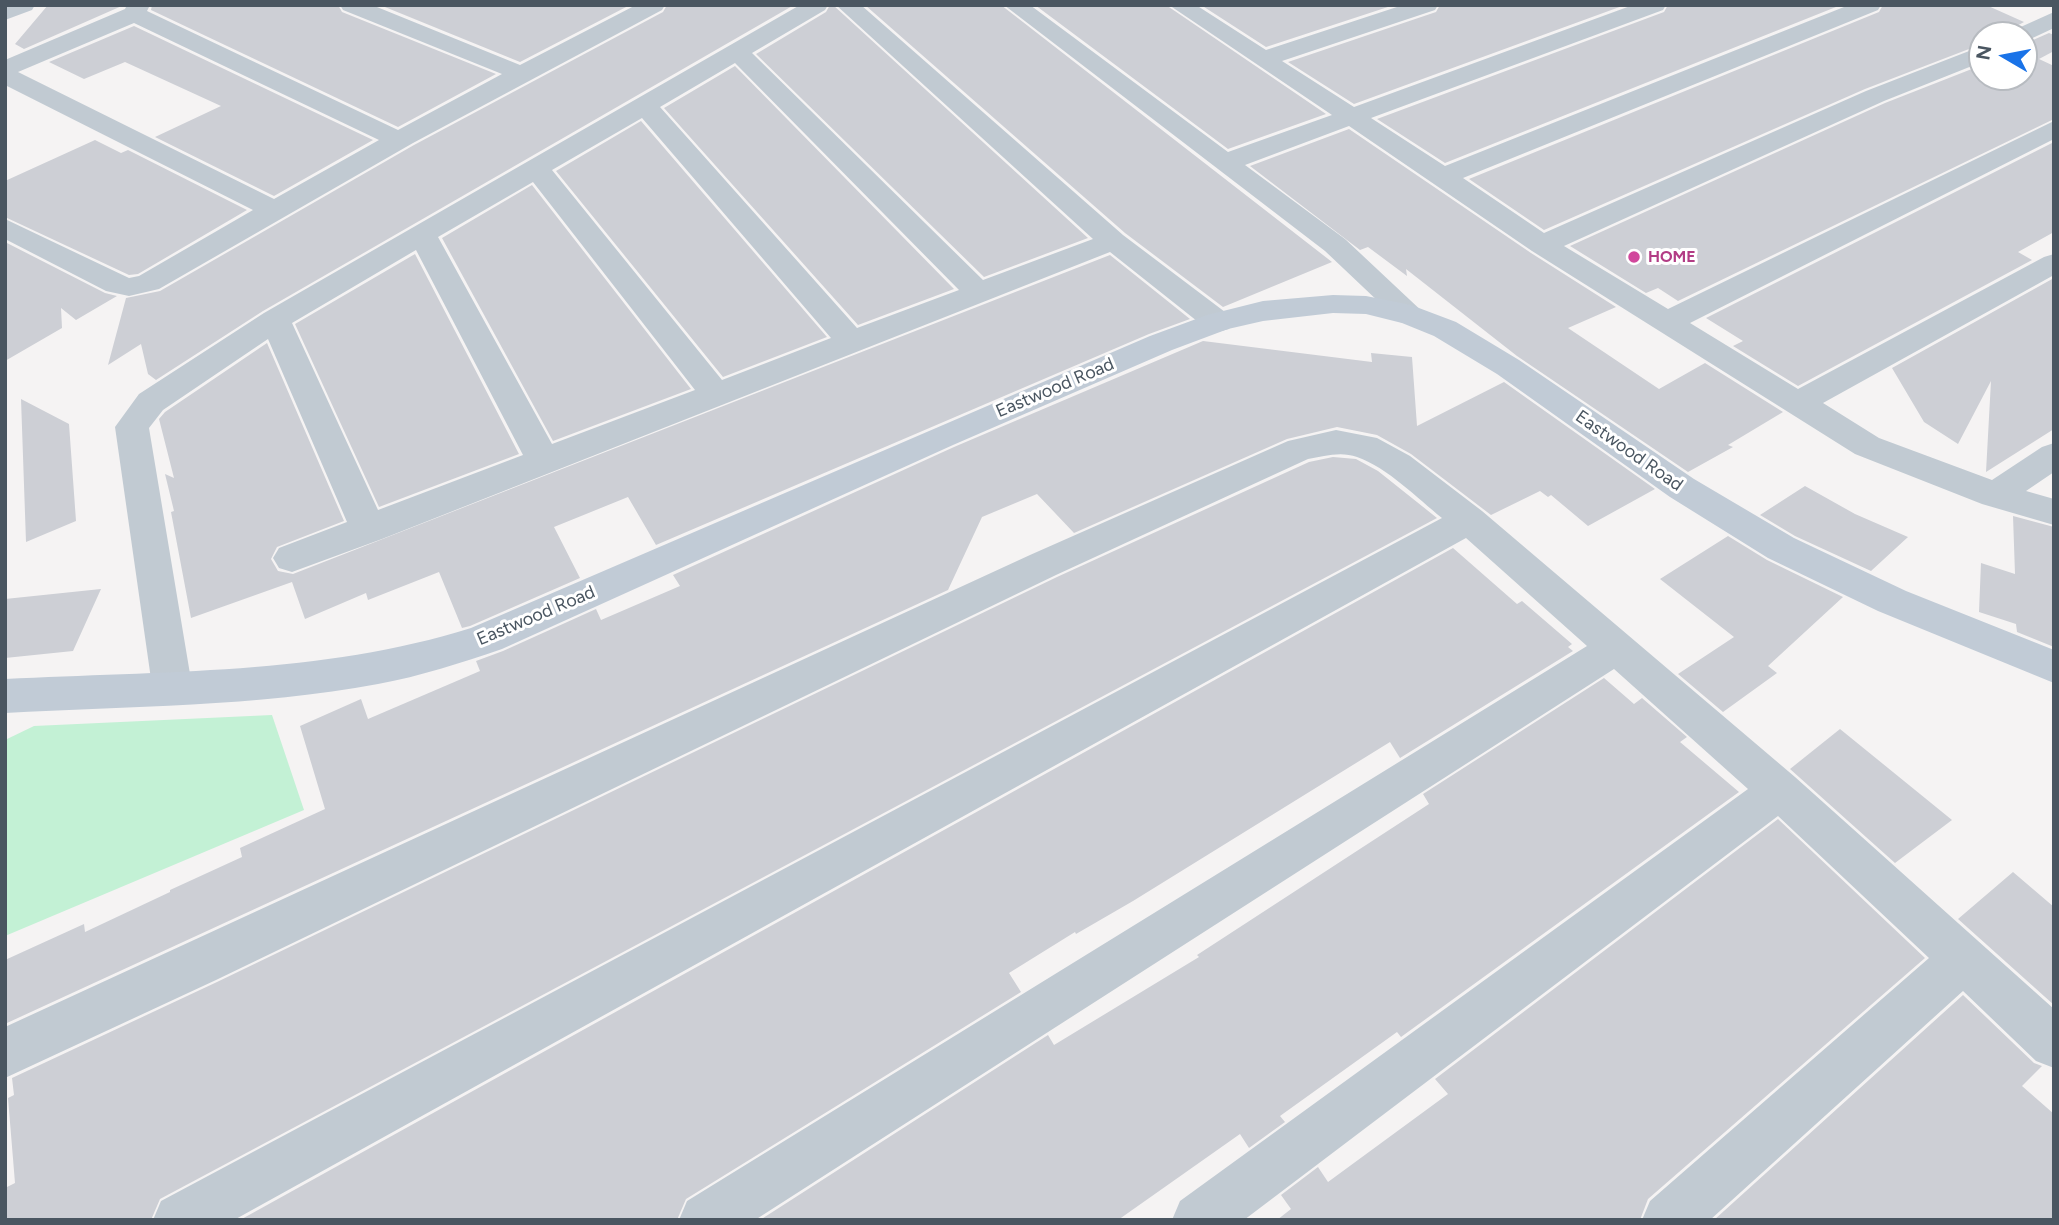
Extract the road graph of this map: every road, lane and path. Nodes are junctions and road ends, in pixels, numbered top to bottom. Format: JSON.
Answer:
{"nodes":[{"id":1,"x":24,"y":5,"type":"edge"},
{"id":2,"x":351,"y":5,"type":"edge"},
{"id":3,"x":817,"y":5,"type":"edge"},
{"id":4,"x":847,"y":5,"type":"edge"},
{"id":5,"x":1015,"y":5,"type":"edge"},
{"id":6,"x":1427,"y":5,"type":"edge"},
{"id":7,"x":1655,"y":5,"type":"edge"},
{"id":8,"x":1870,"y":5,"type":"edge"},
{"id":9,"x":648,"y":6,"type":"edge"},
{"id":10,"x":1196,"y":8,"type":"edge"},
{"id":11,"x":136,"y":10,"type":"edge"},
{"id":12,"x":5,"y":13,"type":"edge"},
{"id":13,"x":2054,"y":19,"type":"edge"},
{"id":14,"x":2038,"y":27,"type":"edge"},
{"id":15,"x":737,"y":51,"type":"junction"},
{"id":16,"x":1264,"y":59,"type":"junction"},
{"id":17,"x":1968,"y":59,"type":"edge"},
{"id":18,"x":5,"y":69,"type":"edge"},
{"id":19,"x":520,"y":73,"type":"junction"},
{"id":20,"x":5,"y":75,"type":"edge"},
{"id":21,"x":645,"y":106,"type":"junction"},
{"id":22,"x":1349,"y":115,"type":"junction"},
{"id":23,"x":2054,"y":130,"type":"edge"},
{"id":24,"x":401,"y":141,"type":"junction"},
{"id":25,"x":1227,"y":162,"type":"junction"},
{"id":26,"x":536,"y":168,"type":"junction"},
{"id":27,"x":1443,"y":176,"type":"junction"},
{"id":28,"x":274,"y":210,"type":"junction"},
{"id":29,"x":5,"y":229,"type":"edge"},
{"id":30,"x":422,"y":234,"type":"junction"},
{"id":31,"x":1113,"y":241,"type":"junction"},
{"id":32,"x":1542,"y":244,"type":"junction"},
{"id":33,"x":2054,"y":263,"type":"edge"},
{"id":34,"x":979,"y":293,"type":"junction"},
{"id":35,"x":1411,"y":315,"type":"junction"},
{"id":36,"x":275,"y":320,"type":"junction"},
{"id":37,"x":1669,"y":321,"type":"junction"},
{"id":38,"x":1218,"y":322,"type":"junction"},
{"id":39,"x":852,"y":342,"type":"junction"},
{"id":40,"x":716,"y":395,"type":"junction"},
{"id":41,"x":1798,"y":404,"type":"junction"},
{"id":42,"x":2054,"y":455,"type":"edge"},
{"id":43,"x":544,"y":462,"type":"junction"},
{"id":44,"x":1995,"y":495,"type":"junction"},
{"id":45,"x":2054,"y":512,"type":"edge"},
{"id":46,"x":1469,"y":520,"type":"junction"},
{"id":47,"x":369,"y":530,"type":"junction"},
{"id":48,"x":292,"y":558,"type":"dead end"},
{"id":49,"x":1617,"y":647,"type":"junction"},
{"id":50,"x":2054,"y":667,"type":"edge"},
{"id":51,"x":172,"y":686,"type":"junction"},
{"id":52,"x":5,"y":696,"type":"edge"},
{"id":53,"x":1780,"y":790,"type":"junction"},
{"id":54,"x":1962,"y":960,"type":"junction"},
{"id":55,"x":2054,"y":1043,"type":"edge"},
{"id":56,"x":5,"y":1053,"type":"edge"},
{"id":57,"x":180,"y":1220,"type":"edge"},
{"id":58,"x":706,"y":1220,"type":"edge"},
{"id":59,"x":1199,"y":1220,"type":"edge"},
{"id":60,"x":1668,"y":1220,"type":"edge"}],
"edges":[{"from":1,"to":12,"type":"street"},
{"from":2,"to":19,"type":"street"},
{"from":3,"to":15,"type":"street"},
{"from":4,"to":31,"type":"street"},
{"from":5,"to":25,"type":"street"},
{"from":6,"to":16,"type":"street"},
{"from":7,"to":22,"type":"street"},
{"from":8,"to":27,"type":"street"},
{"from":9,"to":19,"type":"street"},
{"from":10,"to":16,"type":"street"},
{"from":11,"to":18,"type":"street"},
{"from":11,"to":24,"type":"street"},
{"from":13,"to":14,"type":"street"},
{"from":15,"to":21,"type":"street"},
{"from":15,"to":34,"type":"street"},
{"from":16,"to":22,"type":"street"},
{"from":17,"to":32,"type":"street"},
{"from":19,"to":24,"type":"street"},
{"from":20,"to":28,"type":"street"},
{"from":21,"to":26,"type":"street"},
{"from":21,"to":39,"type":"street"},
{"from":22,"to":25,"type":"street"},
{"from":22,"to":27,"type":"street"},
{"from":23,"to":37,"type":"street"},
{"from":24,"to":28,"type":"street"},
{"from":25,"to":35,"type":"street"},
{"from":26,"to":30,"type":"street"},
{"from":26,"to":40,"type":"street"},
{"from":27,"to":32,"type":"street"},
{"from":28,"to":29,"type":"street"},
{"from":30,"to":36,"type":"street"},
{"from":30,"to":43,"type":"street"},
{"from":31,"to":34,"type":"street"},
{"from":31,"to":38,"type":"street"},
{"from":32,"to":37,"type":"street"},
{"from":33,"to":41,"type":"street"},
{"from":34,"to":39,"type":"street"},
{"from":35,"to":38,"type":"main road","name":"Eastwood Road"},
{"from":35,"to":50,"type":"main road","name":"Eastwood Road"},
{"from":36,"to":47,"type":"street"},
{"from":36,"to":51,"type":"street"},
{"from":37,"to":41,"type":"street"},
{"from":38,"to":51,"type":"main road","name":"Eastwood Road"},
{"from":39,"to":40,"type":"street"},
{"from":40,"to":43,"type":"street"},
{"from":41,"to":44,"type":"street"},
{"from":42,"to":44,"type":"street"},
{"from":43,"to":47,"type":"street"},
{"from":44,"to":45,"type":"street"},
{"from":46,"to":49,"type":"street"},
{"from":46,"to":56,"type":"street"},
{"from":46,"to":57,"type":"street"},
{"from":47,"to":48,"type":"street"},
{"from":49,"to":53,"type":"street"},
{"from":49,"to":58,"type":"street"},
{"from":51,"to":52,"type":"main road","name":"Eastwood Road"},
{"from":53,"to":54,"type":"street"},
{"from":53,"to":59,"type":"street"},
{"from":54,"to":55,"type":"street"},
{"from":54,"to":60,"type":"street"}]}
